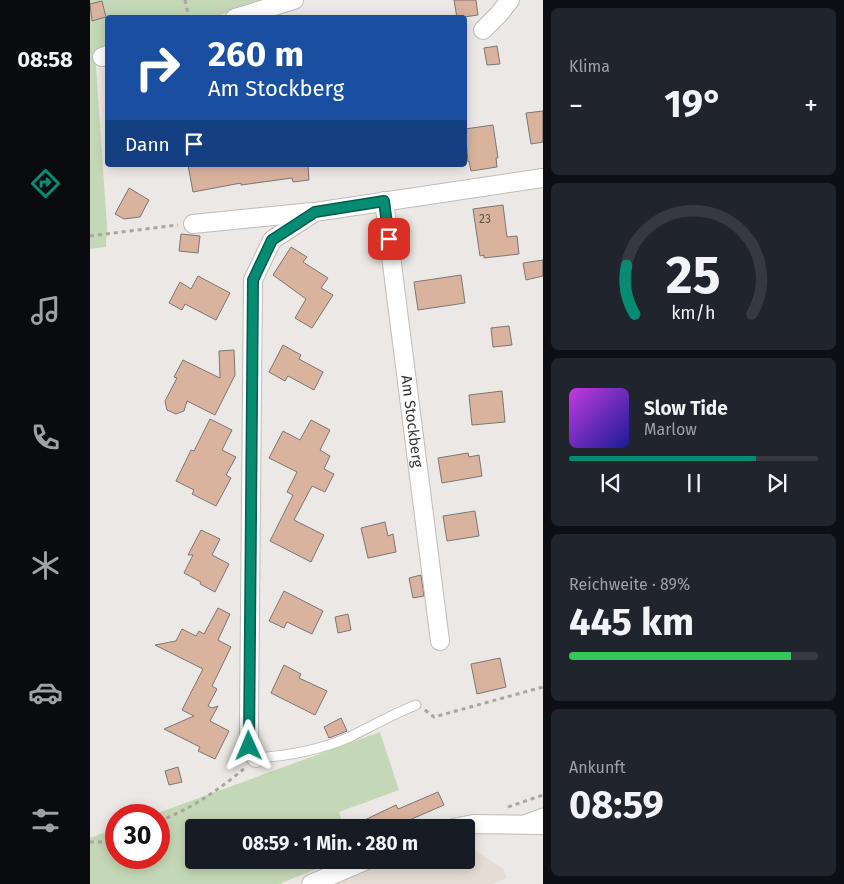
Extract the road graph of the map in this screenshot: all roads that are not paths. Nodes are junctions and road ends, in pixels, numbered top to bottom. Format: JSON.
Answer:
{"nodes":[{"id":1,"x":294,"y":0,"type":"edge"},
{"id":2,"x":510,"y":0,"type":"edge"},
{"id":3,"x":245,"y":15,"type":"edge"},
{"id":4,"x":483,"y":30,"type":"dead end"},
{"id":5,"x":543,"y":178,"type":"edge"},
{"id":6,"x":384,"y":201,"type":"junction"},
{"id":7,"x":315,"y":212,"type":"junction"},
{"id":8,"x":193,"y":224,"type":"road end"},
{"id":9,"x":440,"y":641,"type":"dead end"},
{"id":10,"x":416,"y":704,"type":"road end"},
{"id":11,"x":256,"y":758,"type":"joint"},
{"id":12,"x":543,"y":813,"type":"edge"},
{"id":13,"x":475,"y":824,"type":"edge"},
{"id":14,"x":515,"y":824,"type":"junction"},
{"id":15,"x":543,"y":826,"type":"edge"},
{"id":16,"x":345,"y":869,"type":"edge"},
{"id":17,"x":311,"y":884,"type":"edge"}],
"edges":[{"from":1,"to":3,"type":"street"},
{"from":2,"to":4,"type":"street"},
{"from":5,"to":6,"type":"street"},
{"from":6,"to":7,"type":"street"},
{"from":6,"to":9,"type":"street","name":"Am Stockberg"},
{"from":7,"to":8,"type":"street"},
{"from":7,"to":11,"type":"street"},
{"from":10,"to":11,"type":"lane"},
{"from":12,"to":14,"type":"lane"},
{"from":13,"to":14,"type":"street"},
{"from":14,"to":15,"type":"street"},
{"from":16,"to":17,"type":"street"}]}
